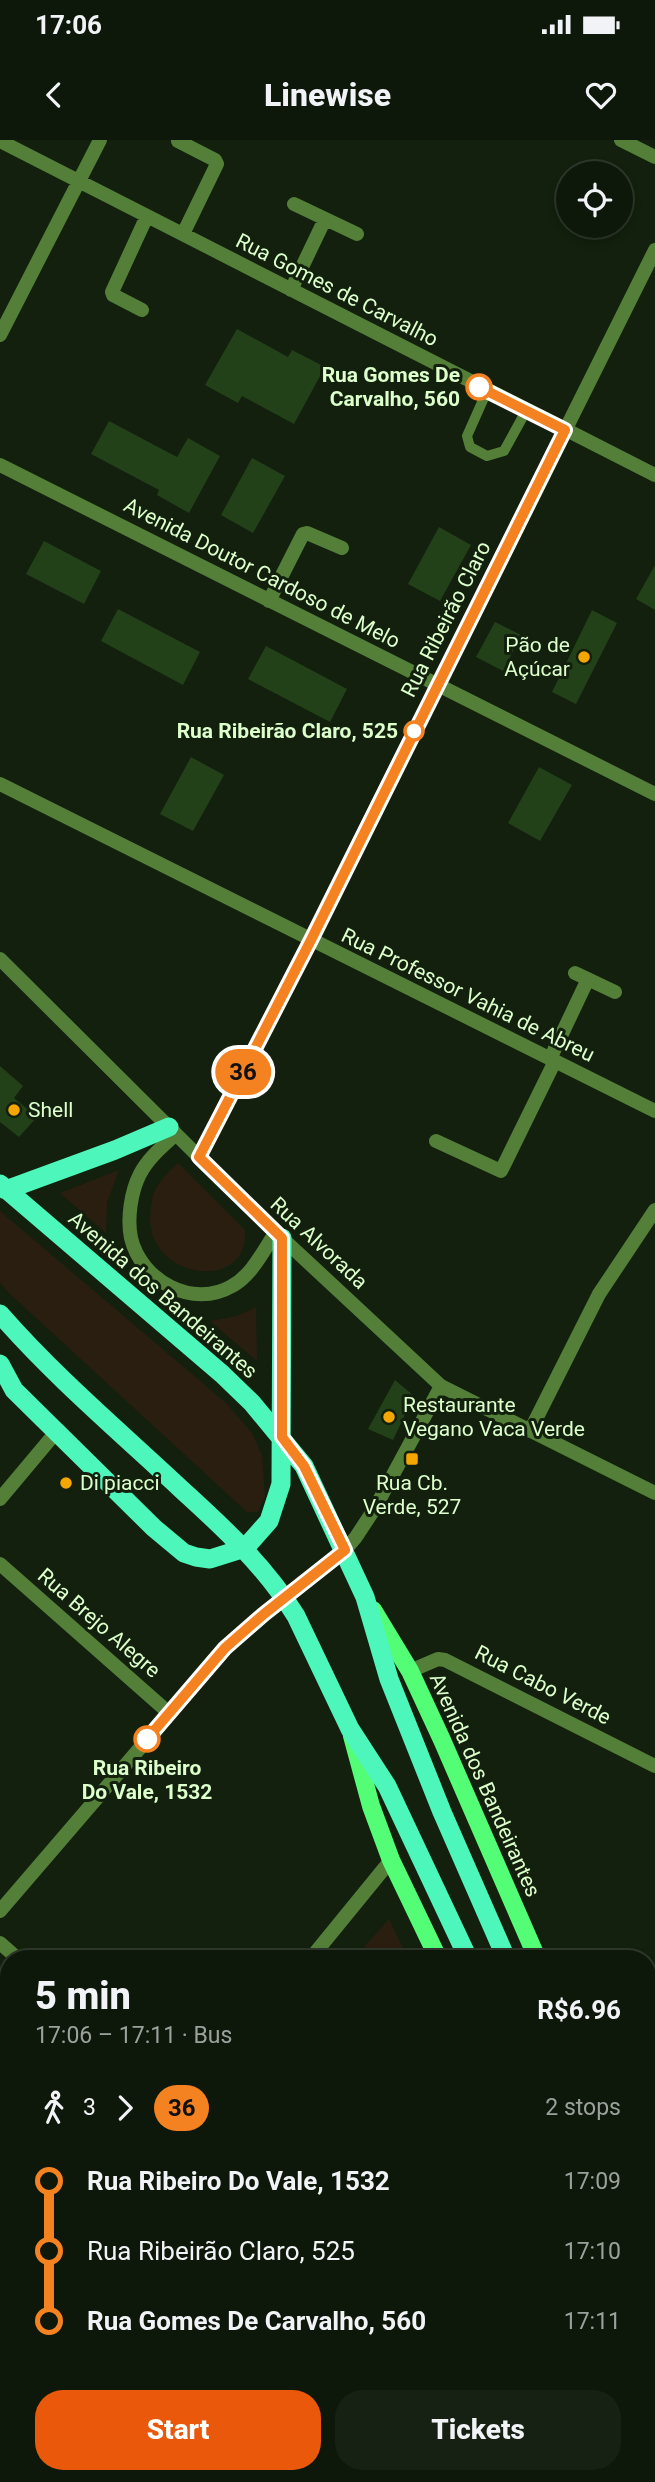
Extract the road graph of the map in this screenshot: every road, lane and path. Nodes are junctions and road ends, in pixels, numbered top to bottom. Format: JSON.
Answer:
{"nodes":[{"id":1,"x":100,"y":140,"type":"edge"},
{"id":2,"x":621,"y":140,"type":"edge"},
{"id":3,"x":0,"y":141,"type":"edge"},
{"id":4,"x":178,"y":141,"type":"edge"},
{"id":5,"x":655,"y":157,"type":"edge"},
{"id":6,"x":79,"y":181,"type":"junction"},
{"id":7,"x":294,"y":204,"type":"dead end"},
{"id":8,"x":148,"y":216,"type":"junction"},
{"id":9,"x":326,"y":219,"type":"junction"},
{"id":10,"x":183,"y":234,"type":"junction"},
{"id":11,"x":357,"y":234,"type":"dead end"},
{"id":12,"x":655,"y":250,"type":"edge"},
{"id":13,"x":291,"y":290,"type":"junction"},
{"id":14,"x":142,"y":310,"type":"dead end"},
{"id":15,"x":0,"y":335,"type":"edge"},
{"id":16,"x":487,"y":391,"type":"junction"},
{"id":17,"x":526,"y":411,"type":"junction"},
{"id":18,"x":565,"y":430,"type":"junction"},
{"id":19,"x":0,"y":465,"type":"edge"},
{"id":20,"x":655,"y":475,"type":"edge"},
{"id":21,"x":342,"y":548,"type":"dead end"},
{"id":22,"x":269,"y":601,"type":"junction"},
{"id":23,"x":437,"y":685,"type":"junction"},
{"id":24,"x":0,"y":784,"type":"edge"},
{"id":25,"x":655,"y":793,"type":"edge"},
{"id":26,"x":311,"y":940,"type":"junction"},
{"id":27,"x":0,"y":959,"type":"edge"},
{"id":28,"x":615,"y":992,"type":"dead end"},
{"id":29,"x":553,"y":1060,"type":"junction"},
{"id":30,"x":655,"y":1111,"type":"edge"},
{"id":31,"x":172,"y":1130,"type":"junction"},
{"id":32,"x":436,"y":1141,"type":"dead end"},
{"id":33,"x":199,"y":1157,"type":"junction"},
{"id":34,"x":3,"y":1187,"type":"edge"},
{"id":35,"x":655,"y":1210,"type":"edge"},
{"id":36,"x":279,"y":1235,"type":"junction"},
{"id":37,"x":0,"y":1314,"type":"edge"},
{"id":38,"x":0,"y":1364,"type":"edge"},
{"id":39,"x":7,"y":1384,"type":"edge"},
{"id":40,"x":441,"y":1386,"type":"junction"},
{"id":41,"x":530,"y":1431,"type":"junction"},
{"id":42,"x":57,"y":1432,"type":"junction"},
{"id":43,"x":282,"y":1437,"type":"junction"},
{"id":44,"x":655,"y":1493,"type":"edge"},
{"id":45,"x":0,"y":1499,"type":"edge"},
{"id":46,"x":245,"y":1548,"type":"junction"},
{"id":47,"x":345,"y":1550,"type":"junction"},
{"id":48,"x":0,"y":1564,"type":"edge"},
{"id":49,"x":365,"y":1597,"type":"junction"},
{"id":50,"x":285,"y":1599,"type":"junction"},
{"id":51,"x":410,"y":1671,"type":"junction"},
{"id":52,"x":169,"y":1713,"type":"junction"},
{"id":53,"x":350,"y":1729,"type":"junction"},
{"id":54,"x":655,"y":1766,"type":"edge"},
{"id":55,"x":395,"y":1867,"type":"junction"},
{"id":56,"x":0,"y":1911,"type":"edge"},
{"id":57,"x":318,"y":1950,"type":"edge"},
{"id":58,"x":434,"y":1950,"type":"edge"},
{"id":59,"x":464,"y":1950,"type":"edge"},
{"id":60,"x":502,"y":1950,"type":"edge"},
{"id":61,"x":534,"y":1950,"type":"edge"}],
"edges":[{"from":1,"to":6,"type":"street"},
{"from":2,"to":5,"type":"street"},
{"from":3,"to":6,"type":"street","name":"Rua Gomes de Carvalho"},
{"from":4,"to":10,"type":"street"},
{"from":6,"to":8,"type":"street","name":"Rua Gomes de Carvalho"},
{"from":6,"to":15,"type":"street"},
{"from":7,"to":9,"type":"street"},
{"from":8,"to":10,"type":"street","name":"Rua Gomes de Carvalho"},
{"from":8,"to":14,"type":"street"},
{"from":9,"to":11,"type":"street"},
{"from":9,"to":13,"type":"street"},
{"from":10,"to":13,"type":"street","name":"Rua Gomes de Carvalho"},
{"from":12,"to":18,"type":"street","name":"Rua Ribeirão Claro"},
{"from":13,"to":16,"type":"street","name":"Rua Gomes de Carvalho"},
{"from":16,"to":17,"type":"street","name":"Rua Gomes de Carvalho"},
{"from":16,"to":17,"type":"lane"},
{"from":17,"to":18,"type":"street","name":"Rua Gomes de Carvalho"},
{"from":18,"to":20,"type":"street","name":"Rua Gomes de Carvalho"},
{"from":18,"to":23,"type":"street","name":"Rua Ribeirão Claro"},
{"from":19,"to":22,"type":"street","name":"Avenida Doutor Cardoso de Melo"},
{"from":21,"to":22,"type":"street"},
{"from":22,"to":23,"type":"street","name":"Avenida Doutor Cardoso de Melo"},
{"from":23,"to":25,"type":"street","name":"Avenida Doutor Cardoso de Melo"},
{"from":23,"to":26,"type":"street","name":"Rua Ribeirão Claro"},
{"from":24,"to":26,"type":"street","name":"Rua Professor Vahia de Abreu"},
{"from":26,"to":29,"type":"street","name":"Rua Professor Vahia de Abreu"},
{"from":26,"to":33,"type":"street","name":"Rua Ribeirão Claro"},
{"from":27,"to":31,"type":"street","name":"Rua Alvorada"},
{"from":28,"to":29,"type":"street"},
{"from":29,"to":30,"type":"street","name":"Rua Professor Vahia de Abreu"},
{"from":29,"to":32,"type":"street"},
{"from":31,"to":33,"type":"street","name":"Rua Alvorada"},
{"from":31,"to":34,"type":"highway"},
{"from":31,"to":36,"type":"street"},
{"from":33,"to":36,"type":"street","name":"Rua Alvorada"},
{"from":34,"to":43,"type":"highway","name":"Avenida dos Bandeirantes"},
{"from":35,"to":41,"type":"street"},
{"from":36,"to":40,"type":"street","name":"Rua Alvorada"},
{"from":36,"to":43,"type":"highway"},
{"from":37,"to":46,"type":"highway"},
{"from":38,"to":39,"type":"highway"},
{"from":39,"to":42,"type":"highway"},
{"from":40,"to":41,"type":"street","name":"Rua Alvorada"},
{"from":40,"to":47,"type":"street"},
{"from":41,"to":44,"type":"street","name":"Rua Alvorada"},
{"from":42,"to":45,"type":"street"},
{"from":42,"to":46,"type":"highway"},
{"from":43,"to":46,"type":"highway"},
{"from":43,"to":47,"type":"highway","name":"Avenida dos Bandeirantes"},
{"from":46,"to":50,"type":"highway"},
{"from":47,"to":49,"type":"highway","name":"Avenida dos Bandeirantes"},
{"from":47,"to":50,"type":"street"},
{"from":48,"to":52,"type":"street","name":"Rua Brejo Alegre"},
{"from":49,"to":51,"type":"main road","name":"Avenida dos Bandeirantes"},
{"from":49,"to":60,"type":"highway","name":"Avenida dos Bandeirantes"},
{"from":50,"to":52,"type":"street"},
{"from":50,"to":53,"type":"highway"},
{"from":51,"to":54,"type":"street","name":"Rua Cabo Verde"},
{"from":51,"to":61,"type":"main road","name":"Avenida dos Bandeirantes"},
{"from":52,"to":56,"type":"street"},
{"from":53,"to":55,"type":"main road"},
{"from":53,"to":59,"type":"highway"},
{"from":55,"to":57,"type":"street"},
{"from":55,"to":58,"type":"main road"}]}
